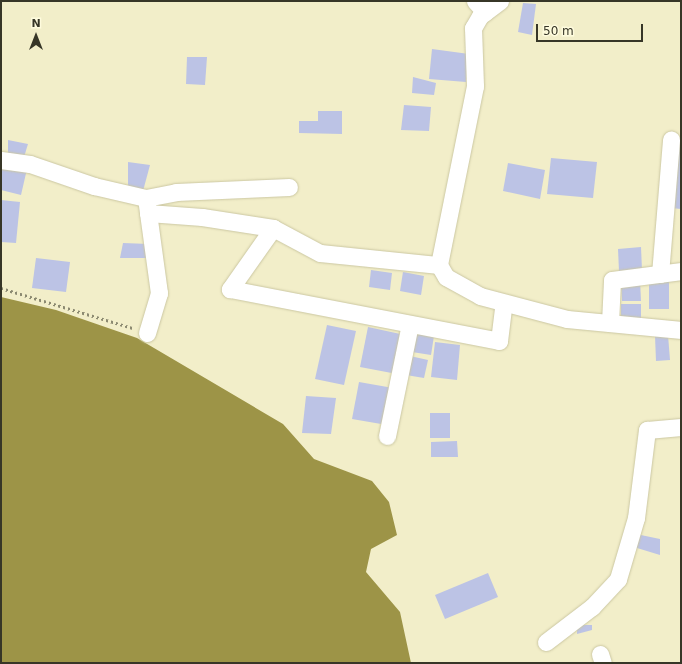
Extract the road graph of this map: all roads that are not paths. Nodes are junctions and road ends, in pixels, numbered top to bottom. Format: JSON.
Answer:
{"nodes":[{"id":1,"x":500,"y":1,"type":"edge"},
{"id":2,"x":480,"y":6,"type":"edge"},
{"id":3,"x":671,"y":139,"type":"dead end"},
{"id":4,"x":1,"y":160,"type":"edge"},
{"id":5,"x":289,"y":187,"type":"dead end"},
{"id":6,"x":147,"y":206,"type":"junction"},
{"id":7,"x":273,"y":228,"type":"junction"},
{"id":8,"x":439,"y":265,"type":"junction"},
{"id":9,"x":681,"y":271,"type":"edge"},
{"id":10,"x":660,"y":274,"type":"junction"},
{"id":11,"x":504,"y":302,"type":"junction"},
{"id":12,"x":610,"y":323,"type":"junction"},
{"id":13,"x":410,"y":324,"type":"junction"},
{"id":14,"x":681,"y":330,"type":"edge"},
{"id":15,"x":147,"y":333,"type":"road end"},
{"id":16,"x":681,"y":427,"type":"edge"},
{"id":17,"x":387,"y":436,"type":"dead end"},
{"id":18,"x":546,"y":642,"type":"dead end"}],
"edges":[{"from":1,"to":2,"type":"street"},
{"from":2,"to":8,"type":"street"},
{"from":3,"to":10,"type":"street"},
{"from":4,"to":6,"type":"street"},
{"from":5,"to":6,"type":"street"},
{"from":6,"to":7,"type":"street"},
{"from":6,"to":15,"type":"street"},
{"from":7,"to":8,"type":"street"},
{"from":7,"to":13,"type":"street"},
{"from":8,"to":11,"type":"street"},
{"from":9,"to":10,"type":"street"},
{"from":10,"to":12,"type":"street"},
{"from":11,"to":12,"type":"street"},
{"from":11,"to":13,"type":"street"},
{"from":12,"to":14,"type":"street"},
{"from":13,"to":17,"type":"street"},
{"from":16,"to":18,"type":"street"}]}
